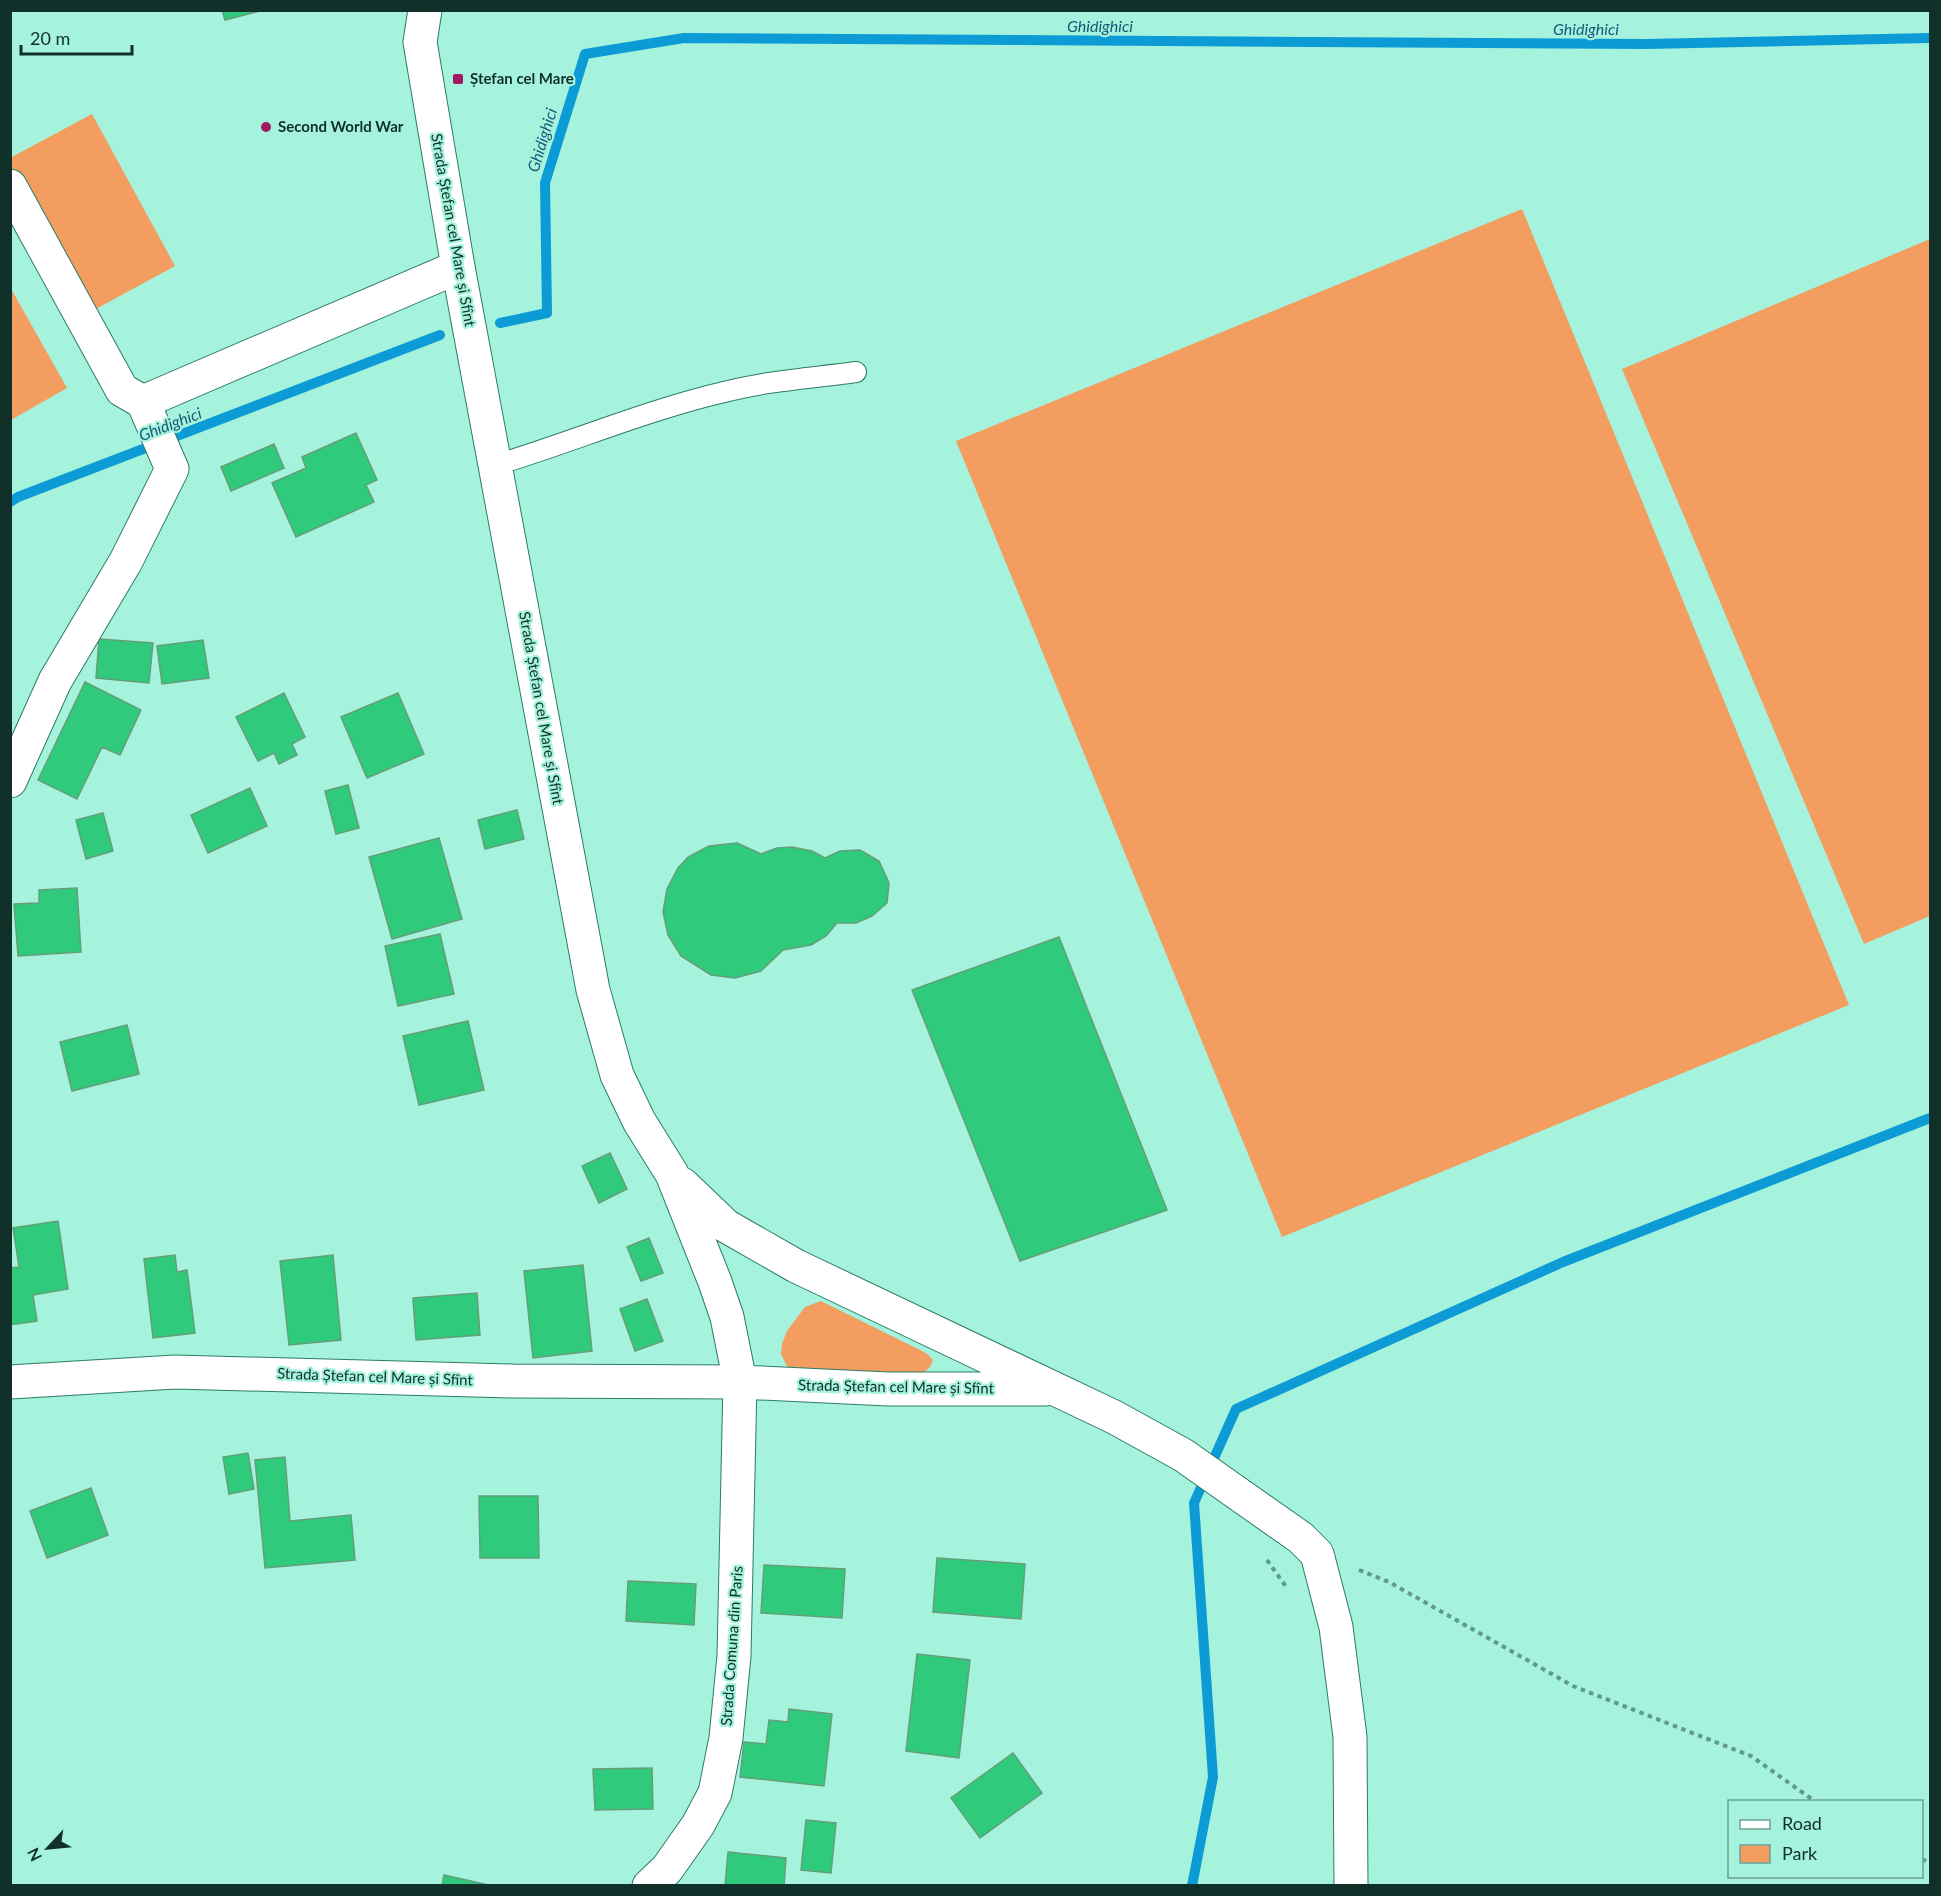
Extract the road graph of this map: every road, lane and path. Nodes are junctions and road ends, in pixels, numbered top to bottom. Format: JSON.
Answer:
{"nodes":[{"id":1,"x":425,"y":10,"type":"edge"},
{"id":2,"x":10,"y":186,"type":"edge"},
{"id":3,"x":458,"y":267,"type":"junction"},
{"id":4,"x":856,"y":372,"type":"dead end"},
{"id":5,"x":146,"y":411,"type":"junction"},
{"id":6,"x":496,"y":465,"type":"junction"},
{"id":7,"x":10,"y":782,"type":"edge"},
{"id":8,"x":672,"y":1174,"type":"junction"},
{"id":9,"x":10,"y":1382,"type":"edge"},
{"id":10,"x":740,"y":1382,"type":"junction"},
{"id":11,"x":1053,"y":1389,"type":"junction"},
{"id":12,"x":1262,"y":1554,"type":"dead end"},
{"id":13,"x":1317,"y":1554,"type":"junction"},
{"id":14,"x":1290,"y":1592,"type":"dead end"},
{"id":15,"x":1813,"y":1800,"type":"edge"},
{"id":16,"x":649,"y":1886,"type":"edge"},
{"id":17,"x":1351,"y":1886,"type":"edge"}],
"edges":[{"from":1,"to":3,"type":"street","name":"Strada Ștefan cel Mare și Sfînt"},
{"from":2,"to":5,"type":"street"},
{"from":3,"to":5,"type":"street"},
{"from":3,"to":6,"type":"street","name":"Strada Ștefan cel Mare și Sfînt"},
{"from":4,"to":6,"type":"lane"},
{"from":5,"to":7,"type":"street"},
{"from":6,"to":8,"type":"street","name":"Strada Ștefan cel Mare și Sfînt"},
{"from":8,"to":10,"type":"street","name":"Strada Ștefan cel Mare și Sfînt"},
{"from":8,"to":11,"type":"street"},
{"from":9,"to":10,"type":"street","name":"Strada Ștefan cel Mare și Sfînt"},
{"from":10,"to":11,"type":"street","name":"Strada Ștefan cel Mare și Sfînt"},
{"from":10,"to":16,"type":"street","name":"Strada Comuna din Paris"},
{"from":11,"to":13,"type":"street"},
{"from":12,"to":14,"type":"path"},
{"from":13,"to":15,"type":"path"},
{"from":13,"to":17,"type":"street"}]}
